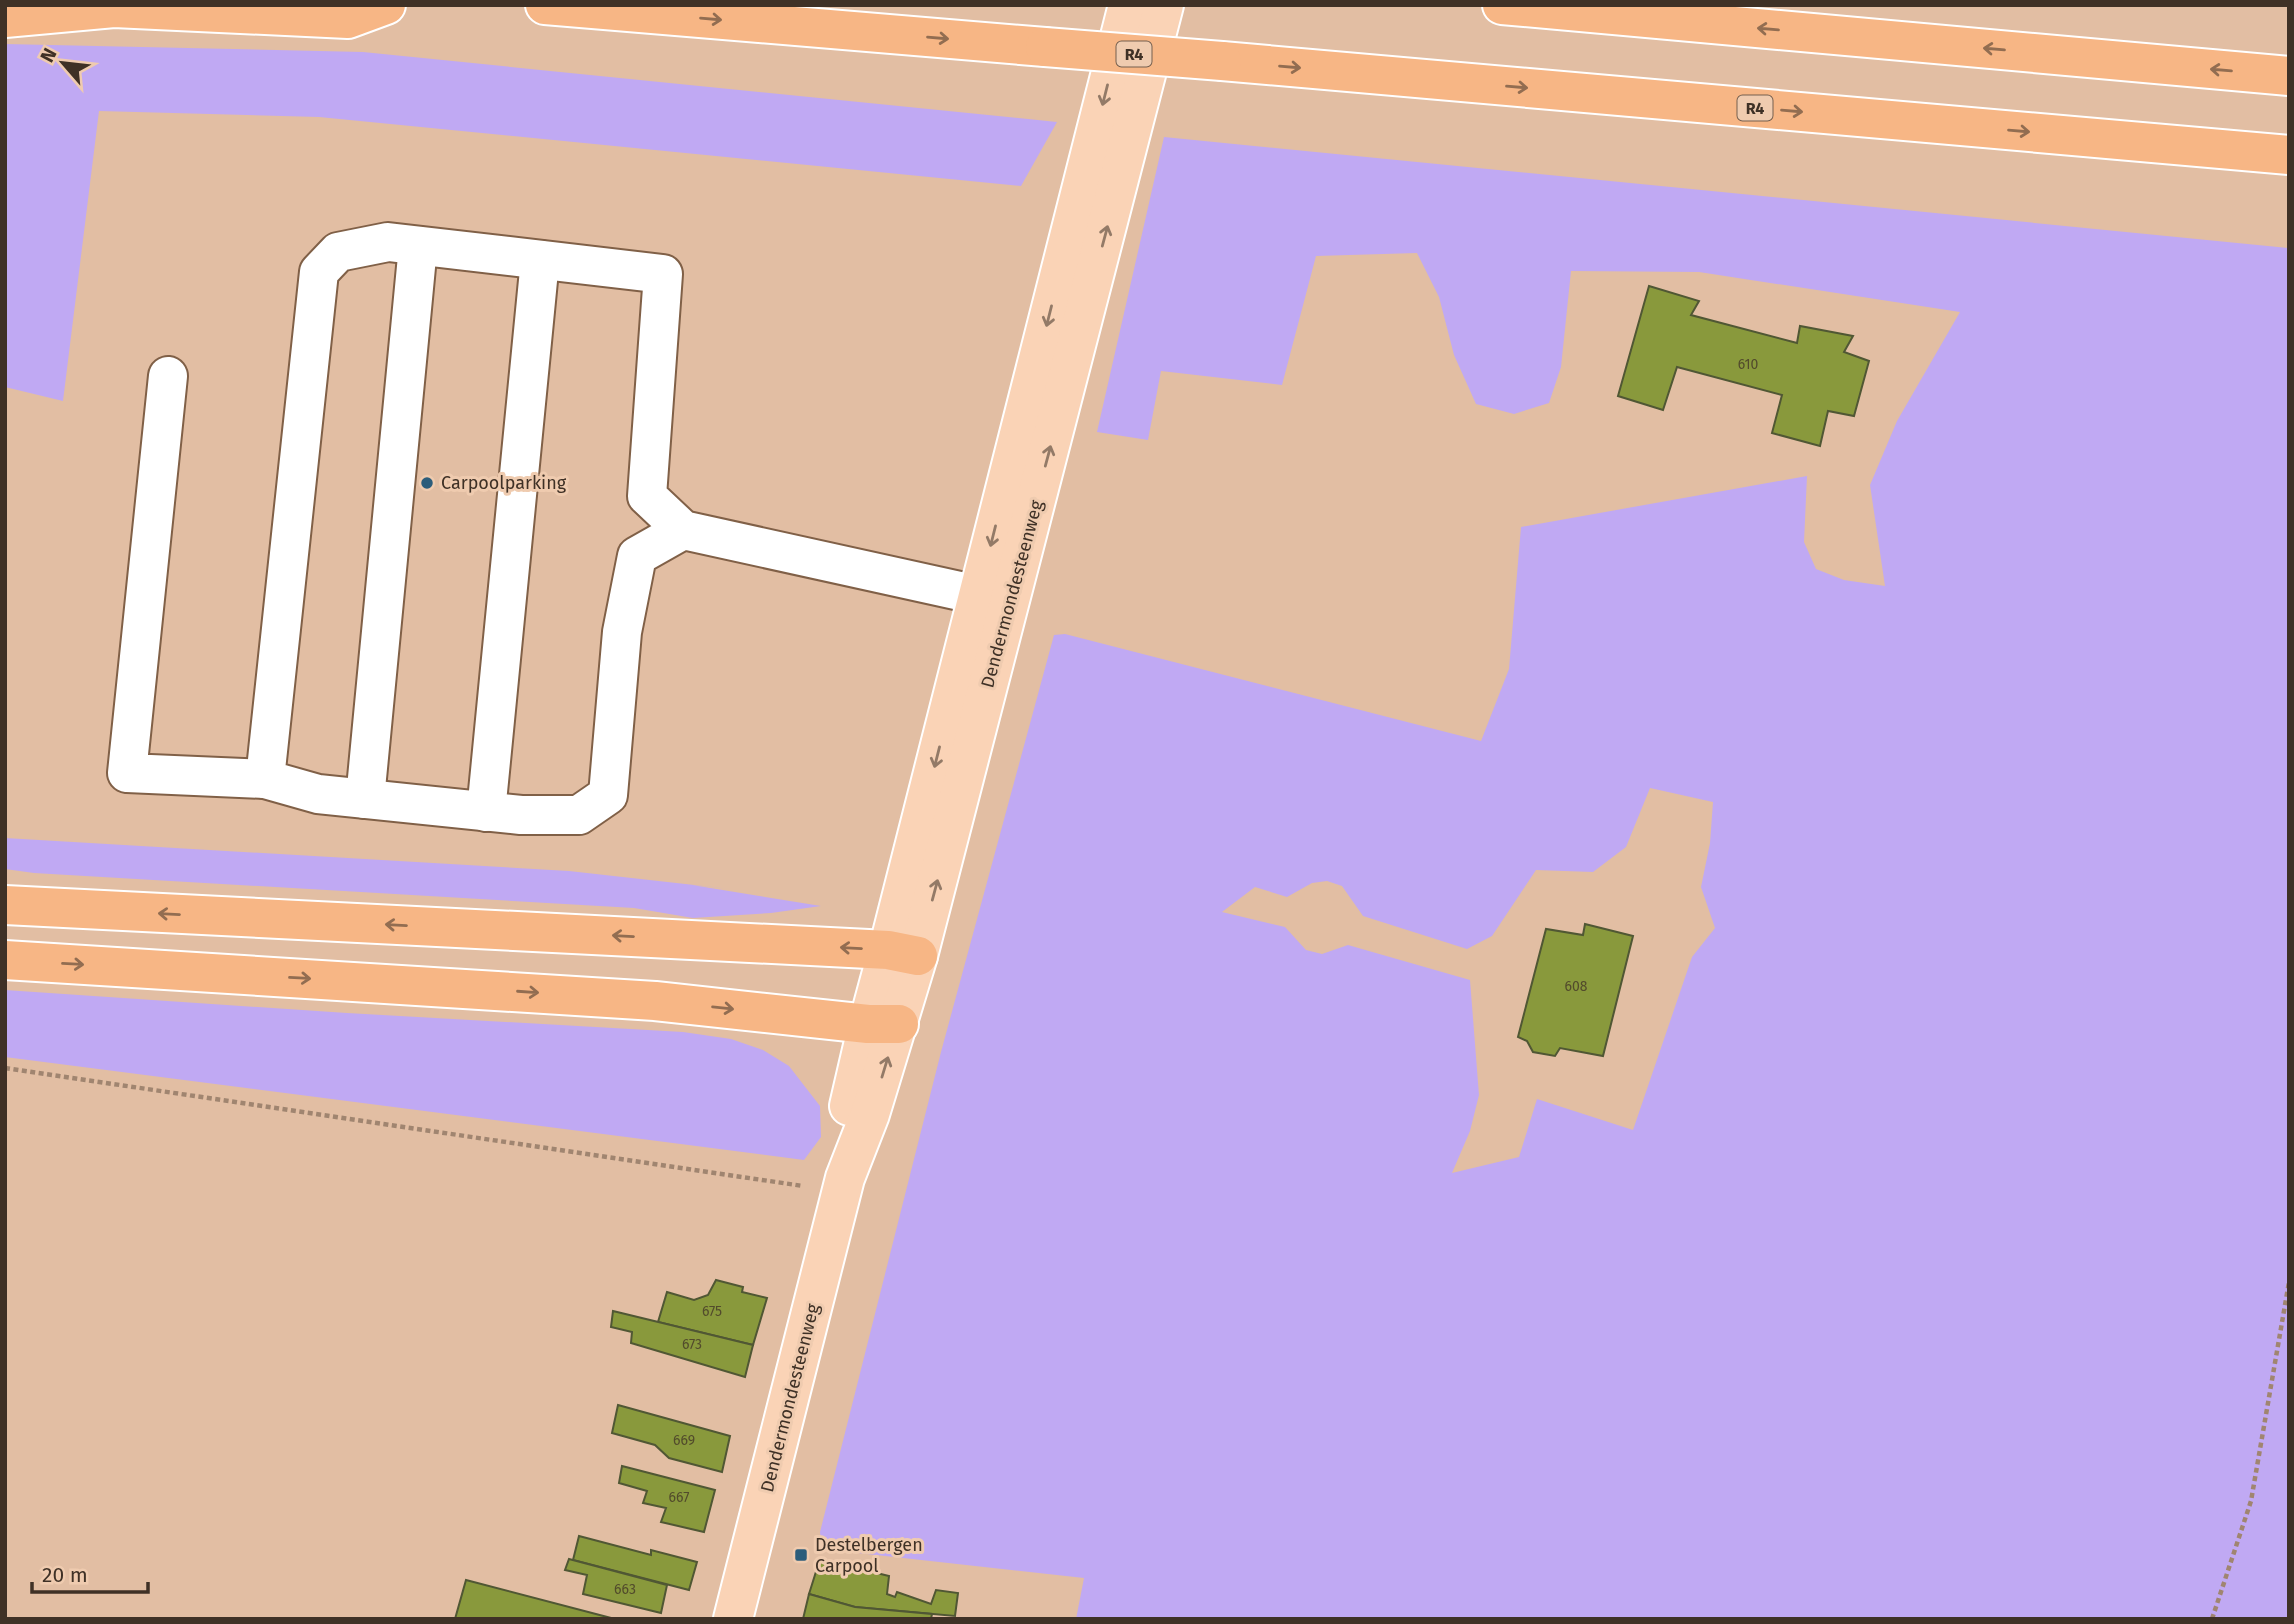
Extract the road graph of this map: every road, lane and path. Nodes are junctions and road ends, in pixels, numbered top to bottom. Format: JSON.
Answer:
{"nodes":[{"id":1,"x":386,"y":5,"type":"edge"},
{"id":2,"x":545,"y":5,"type":"edge"},
{"id":3,"x":1128,"y":5,"type":"edge"},
{"id":4,"x":1164,"y":5,"type":"edge"},
{"id":5,"x":1502,"y":5,"type":"edge"},
{"id":6,"x":5,"y":18,"type":"edge"},
{"id":7,"x":2289,"y":76,"type":"edge"},
{"id":8,"x":2289,"y":155,"type":"edge"},
{"id":9,"x":418,"y":246,"type":"junction"},
{"id":10,"x":540,"y":260,"type":"junction"},
{"id":11,"x":168,"y":376,"type":"dead end"},
{"id":12,"x":683,"y":530,"type":"junction"},
{"id":13,"x":978,"y":595,"type":"junction"},
{"id":14,"x":265,"y":779,"type":"junction"},
{"id":15,"x":365,"y":799,"type":"junction"},
{"id":16,"x":485,"y":811,"type":"junction"},
{"id":17,"x":5,"y":905,"type":"edge"},
{"id":18,"x":903,"y":953,"type":"junction"},
{"id":19,"x":5,"y":960,"type":"edge"},
{"id":20,"x":883,"y":1024,"type":"junction"},
{"id":21,"x":5,"y":1068,"type":"edge"},
{"id":22,"x":844,"y":1185,"type":"junction"},
{"id":23,"x":2289,"y":1282,"type":"edge"},
{"id":24,"x":733,"y":1619,"type":"edge"},
{"id":25,"x":2212,"y":1619,"type":"edge"}],
"edges":[{"from":1,"to":6,"type":"highway"},
{"from":2,"to":8,"type":"highway","number":"R4","one_way":true,"bridge":true},
{"from":3,"to":13,"type":"main road","name":"Dendermondesteenweg","one_way":true},
{"from":18,"to":4,"type":"main road","name":"Dendermondesteenweg","one_way":true},
{"from":7,"to":5,"type":"highway","one_way":true},
{"from":9,"to":10,"type":"lane"},
{"from":9,"to":14,"type":"lane"},
{"from":9,"to":15,"type":"lane"},
{"from":10,"to":12,"type":"lane"},
{"from":10,"to":16,"type":"lane"},
{"from":11,"to":14,"type":"lane"},
{"from":12,"to":13,"type":"lane"},
{"from":12,"to":16,"type":"lane"},
{"from":13,"to":18,"type":"main road","name":"Dendermondesteenweg","one_way":true},
{"from":14,"to":15,"type":"lane"},
{"from":15,"to":16,"type":"lane"},
{"from":18,"to":17,"type":"highway","one_way":true},
{"from":18,"to":20,"type":"main road","name":"Dendermondesteenweg"},
{"from":19,"to":20,"type":"highway","one_way":true},
{"from":20,"to":22,"type":"main road","name":"Dendermondesteenweg"},
{"from":21,"to":22,"type":"path"},
{"from":22,"to":24,"type":"main road","name":"Dendermondesteenweg"},
{"from":23,"to":25,"type":"path"}]}
